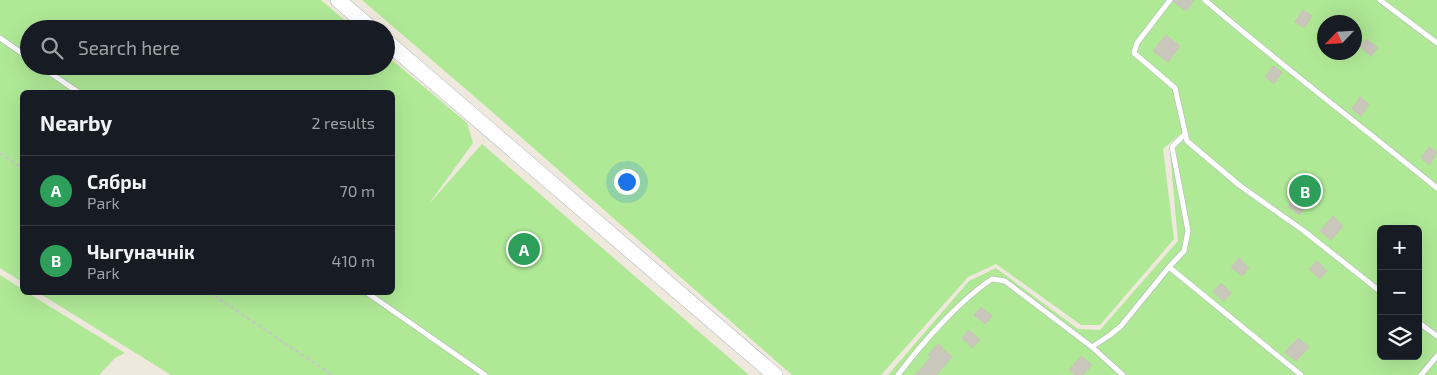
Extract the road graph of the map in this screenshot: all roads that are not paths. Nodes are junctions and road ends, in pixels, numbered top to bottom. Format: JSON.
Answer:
{"nodes":[{"id":1,"x":338,"y":0,"type":"edge"},
{"id":2,"x":1170,"y":0,"type":"edge"},
{"id":3,"x":1205,"y":0,"type":"edge"},
{"id":4,"x":1380,"y":0,"type":"edge"},
{"id":5,"x":361,"y":20,"type":"edge"},
{"id":6,"x":0,"y":38,"type":"edge"},
{"id":7,"x":1437,"y":43,"type":"edge"},
{"id":8,"x":395,"y":49,"type":"edge"},
{"id":9,"x":20,"y":52,"type":"edge"},
{"id":10,"x":53,"y":75,"type":"edge"},
{"id":11,"x":75,"y":90,"type":"edge"},
{"id":12,"x":1185,"y":134,"type":"junction"},
{"id":13,"x":1437,"y":188,"type":"edge"},
{"id":14,"x":1169,"y":267,"type":"junction"},
{"id":15,"x":1377,"y":289,"type":"edge"},
{"id":16,"x":370,"y":295,"type":"edge"},
{"id":17,"x":1422,"y":325,"type":"edge"},
{"id":18,"x":1437,"y":336,"type":"edge"},
{"id":19,"x":1092,"y":346,"type":"junction"},
{"id":20,"x":1437,"y":356,"type":"edge"},
{"id":21,"x":486,"y":375,"type":"edge"},
{"id":22,"x":775,"y":375,"type":"edge"},
{"id":23,"x":898,"y":375,"type":"edge"},
{"id":24,"x":1122,"y":375,"type":"edge"},
{"id":25,"x":1301,"y":375,"type":"edge"},
{"id":26,"x":1421,"y":375,"type":"edge"}],
"edges":[{"from":1,"to":5,"type":"main road"},
{"from":2,"to":12,"type":"lane"},
{"from":3,"to":13,"type":"lane"},
{"from":4,"to":7,"type":"lane"},
{"from":6,"to":9,"type":"lane"},
{"from":8,"to":22,"type":"main road"},
{"from":10,"to":11,"type":"lane"},
{"from":12,"to":14,"type":"lane"},
{"from":12,"to":15,"type":"lane"},
{"from":14,"to":19,"type":"lane"},
{"from":14,"to":25,"type":"lane"},
{"from":16,"to":21,"type":"lane"},
{"from":17,"to":18,"type":"lane"},
{"from":19,"to":23,"type":"lane"},
{"from":19,"to":24,"type":"lane"},
{"from":20,"to":26,"type":"lane"}]}
